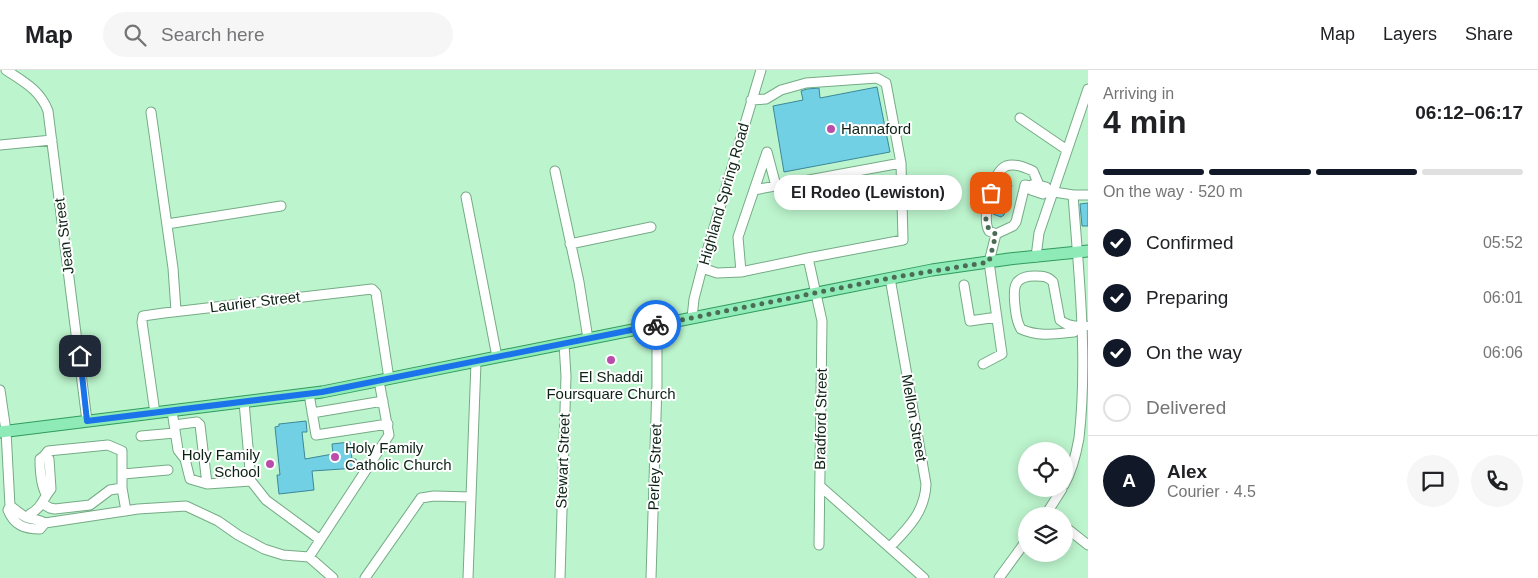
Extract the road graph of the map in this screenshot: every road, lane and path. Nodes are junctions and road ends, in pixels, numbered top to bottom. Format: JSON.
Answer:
{"nodes":[{"id":1,"x":6,"y":70,"type":"edge"},
{"id":2,"x":761,"y":70,"type":"edge"},
{"id":3,"x":1088,"y":89,"type":"edge"},
{"id":4,"x":751,"y":100,"type":"junction"},
{"id":5,"x":152,"y":112,"type":"dead end"},
{"id":6,"x":1020,"y":118,"type":"dead end"},
{"id":7,"x":52,"y":140,"type":"junction"},
{"id":8,"x":0,"y":145,"type":"edge"},
{"id":9,"x":1067,"y":150,"type":"junction"},
{"id":10,"x":901,"y":163,"type":"junction"},
{"id":11,"x":555,"y":171,"type":"dead end"},
{"id":12,"x":776,"y":186,"type":"junction"},
{"id":13,"x":1034,"y":186,"type":"junction"},
{"id":14,"x":754,"y":190,"type":"junction"},
{"id":15,"x":1050,"y":192,"type":"junction"},
{"id":16,"x":1072,"y":195,"type":"junction"},
{"id":17,"x":1088,"y":195,"type":"edge"},
{"id":18,"x":466,"y":197,"type":"dead end"},
{"id":19,"x":281,"y":206,"type":"dead end"},
{"id":20,"x":167,"y":224,"type":"junction"},
{"id":21,"x":652,"y":227,"type":"dead end"},
{"id":22,"x":996,"y":234,"type":"junction"},
{"id":23,"x":570,"y":244,"type":"junction"},
{"id":24,"x":1083,"y":252,"type":"edge"},
{"id":25,"x":1036,"y":257,"type":"junction"},
{"id":26,"x":808,"y":258,"type":"junction"},
{"id":27,"x":989,"y":262,"type":"junction"},
{"id":28,"x":702,"y":268,"type":"junction"},
{"id":29,"x":741,"y":272,"type":"junction"},
{"id":30,"x":890,"y":278,"type":"junction"},
{"id":31,"x":964,"y":285,"type":"dead end"},
{"id":32,"x":816,"y":293,"type":"junction"},
{"id":33,"x":1086,"y":294,"type":"edge"},
{"id":34,"x":176,"y":312,"type":"junction"},
{"id":35,"x":997,"y":317,"type":"junction"},
{"id":36,"x":692,"y":318,"type":"junction"},
{"id":37,"x":655,"y":326,"type":"junction"},
{"id":38,"x":1082,"y":326,"type":"junction"},
{"id":39,"x":588,"y":339,"type":"junction"},
{"id":40,"x":564,"y":344,"type":"junction"},
{"id":41,"x":497,"y":357,"type":"junction"},
{"id":42,"x":476,"y":362,"type":"junction"},
{"id":43,"x":983,"y":364,"type":"dead end"},
{"id":44,"x":384,"y":380,"type":"junction"},
{"id":45,"x":0,"y":390,"type":"edge"},
{"id":46,"x":309,"y":394,"type":"junction"},
{"id":47,"x":384,"y":401,"type":"junction"},
{"id":48,"x":244,"y":402,"type":"junction"},
{"id":49,"x":172,"y":411,"type":"junction"},
{"id":50,"x":155,"y":413,"type":"junction"},
{"id":51,"x":312,"y":413,"type":"junction"},
{"id":52,"x":87,"y":421,"type":"junction"},
{"id":53,"x":388,"y":424,"type":"junction"},
{"id":54,"x":175,"y":429,"type":"junction"},
{"id":55,"x":3,"y":431,"type":"edge"},
{"id":56,"x":141,"y":436,"type":"dead end"},
{"id":57,"x":1073,"y":463,"type":"edge"},
{"id":58,"x":168,"y":470,"type":"dead end"},
{"id":59,"x":123,"y":474,"type":"junction"},
{"id":60,"x":251,"y":481,"type":"junction"},
{"id":61,"x":207,"y":484,"type":"junction"},
{"id":62,"x":820,"y":486,"type":"junction"},
{"id":63,"x":122,"y":488,"type":"junction"},
{"id":64,"x":471,"y":497,"type":"junction"},
{"id":65,"x":0,"y":503,"type":"edge"},
{"id":66,"x":10,"y":504,"type":"junction"},
{"id":67,"x":43,"y":504,"type":"junction"},
{"id":68,"x":126,"y":511,"type":"junction"},
{"id":69,"x":28,"y":518,"type":"junction"},
{"id":70,"x":45,"y":523,"type":"junction"},
{"id":71,"x":1073,"y":533,"type":"edge"},
{"id":72,"x":319,"y":539,"type":"junction"},
{"id":73,"x":820,"y":545,"type":"dead end"},
{"id":74,"x":1088,"y":545,"type":"edge"},
{"id":75,"x":890,"y":548,"type":"junction"},
{"id":76,"x":1018,"y":553,"type":"edge"},
{"id":77,"x":309,"y":557,"type":"junction"},
{"id":78,"x":333,"y":578,"type":"edge"},
{"id":79,"x":365,"y":578,"type":"edge"},
{"id":80,"x":468,"y":578,"type":"edge"},
{"id":81,"x":560,"y":578,"type":"edge"},
{"id":82,"x":651,"y":578,"type":"edge"},
{"id":83,"x":924,"y":578,"type":"edge"},
{"id":84,"x":999,"y":578,"type":"edge"}],
"edges":[{"from":1,"to":7,"type":"street","name":"Jean Street"},
{"from":2,"to":4,"type":"street","name":"Highland Spring Road"},
{"from":3,"to":9,"type":"street"},
{"from":4,"to":10,"type":"street"},
{"from":4,"to":28,"type":"street","name":"Highland Spring Road"},
{"from":5,"to":20,"type":"street"},
{"from":6,"to":9,"type":"street"},
{"from":7,"to":8,"type":"street"},
{"from":7,"to":52,"type":"street","name":"Jean Street"},
{"from":9,"to":15,"type":"street"},
{"from":10,"to":12,"type":"street"},
{"from":10,"to":26,"type":"street"},
{"from":11,"to":23,"type":"street"},
{"from":12,"to":14,"type":"street"},
{"from":12,"to":14,"type":"street"},
{"from":13,"to":15,"type":"street"},
{"from":13,"to":22,"type":"street"},
{"from":13,"to":22,"type":"street"},
{"from":14,"to":29,"type":"street"},
{"from":15,"to":16,"type":"street"},
{"from":15,"to":25,"type":"street"},
{"from":16,"to":17,"type":"street"},
{"from":16,"to":24,"type":"street"},
{"from":18,"to":41,"type":"street"},
{"from":19,"to":20,"type":"street"},
{"from":20,"to":34,"type":"street"},
{"from":21,"to":23,"type":"street"},
{"from":22,"to":27,"type":"street"},
{"from":23,"to":39,"type":"street"},
{"from":24,"to":25,"type":"main road"},
{"from":24,"to":33,"type":"street"},
{"from":25,"to":27,"type":"main road"},
{"from":26,"to":29,"type":"street"},
{"from":26,"to":32,"type":"street","name":"Bradford Street"},
{"from":27,"to":30,"type":"main road"},
{"from":27,"to":35,"type":"street"},
{"from":28,"to":29,"type":"street"},
{"from":28,"to":36,"type":"street","name":"Highland Spring Road"},
{"from":30,"to":32,"type":"main road"},
{"from":30,"to":75,"type":"street","name":"Mellon Street"},
{"from":31,"to":35,"type":"street"},
{"from":32,"to":36,"type":"main road"},
{"from":32,"to":62,"type":"street","name":"Bradford Street"},
{"from":33,"to":38,"type":"street"},
{"from":34,"to":44,"type":"street","name":"Laurier Street"},
{"from":34,"to":50,"type":"street","name":"Laurier Street"},
{"from":35,"to":43,"type":"street"},
{"from":36,"to":37,"type":"main road"},
{"from":37,"to":39,"type":"main road"},
{"from":37,"to":82,"type":"street","name":"Perley Street"},
{"from":38,"to":38,"type":"street"},
{"from":38,"to":57,"type":"street"},
{"from":39,"to":40,"type":"main road"},
{"from":40,"to":41,"type":"main road"},
{"from":40,"to":81,"type":"street","name":"Stewart Street"},
{"from":41,"to":42,"type":"main road"},
{"from":42,"to":44,"type":"main road"},
{"from":42,"to":64,"type":"street"},
{"from":44,"to":46,"type":"main road"},
{"from":44,"to":47,"type":"street"},
{"from":45,"to":55,"type":"street"},
{"from":46,"to":48,"type":"main road"},
{"from":46,"to":51,"type":"street"},
{"from":47,"to":51,"type":"street"},
{"from":47,"to":53,"type":"street"},
{"from":48,"to":49,"type":"main road"},
{"from":48,"to":60,"type":"street"},
{"from":49,"to":50,"type":"main road"},
{"from":49,"to":54,"type":"street"},
{"from":50,"to":52,"type":"main road"},
{"from":51,"to":53,"type":"street"},
{"from":52,"to":55,"type":"main road"},
{"from":53,"to":72,"type":"street"},
{"from":54,"to":56,"type":"street"},
{"from":54,"to":61,"type":"street"},
{"from":54,"to":61,"type":"street"},
{"from":55,"to":66,"type":"street"},
{"from":58,"to":59,"type":"street"},
{"from":59,"to":63,"type":"street"},
{"from":59,"to":67,"type":"street"},
{"from":60,"to":61,"type":"street"},
{"from":60,"to":72,"type":"street"},
{"from":62,"to":73,"type":"street","name":"Bradford Street"},
{"from":62,"to":75,"type":"street"},
{"from":63,"to":67,"type":"street"},
{"from":63,"to":68,"type":"street"},
{"from":64,"to":79,"type":"street"},
{"from":64,"to":80,"type":"street"},
{"from":65,"to":66,"type":"street"},
{"from":66,"to":69,"type":"street"},
{"from":66,"to":70,"type":"street"},
{"from":67,"to":69,"type":"street"},
{"from":68,"to":70,"type":"street"},
{"from":68,"to":77,"type":"street"},
{"from":69,"to":70,"type":"street"},
{"from":71,"to":74,"type":"street"},
{"from":72,"to":77,"type":"street"},
{"from":75,"to":83,"type":"street"},
{"from":76,"to":84,"type":"street"},
{"from":77,"to":78,"type":"street"}]}
